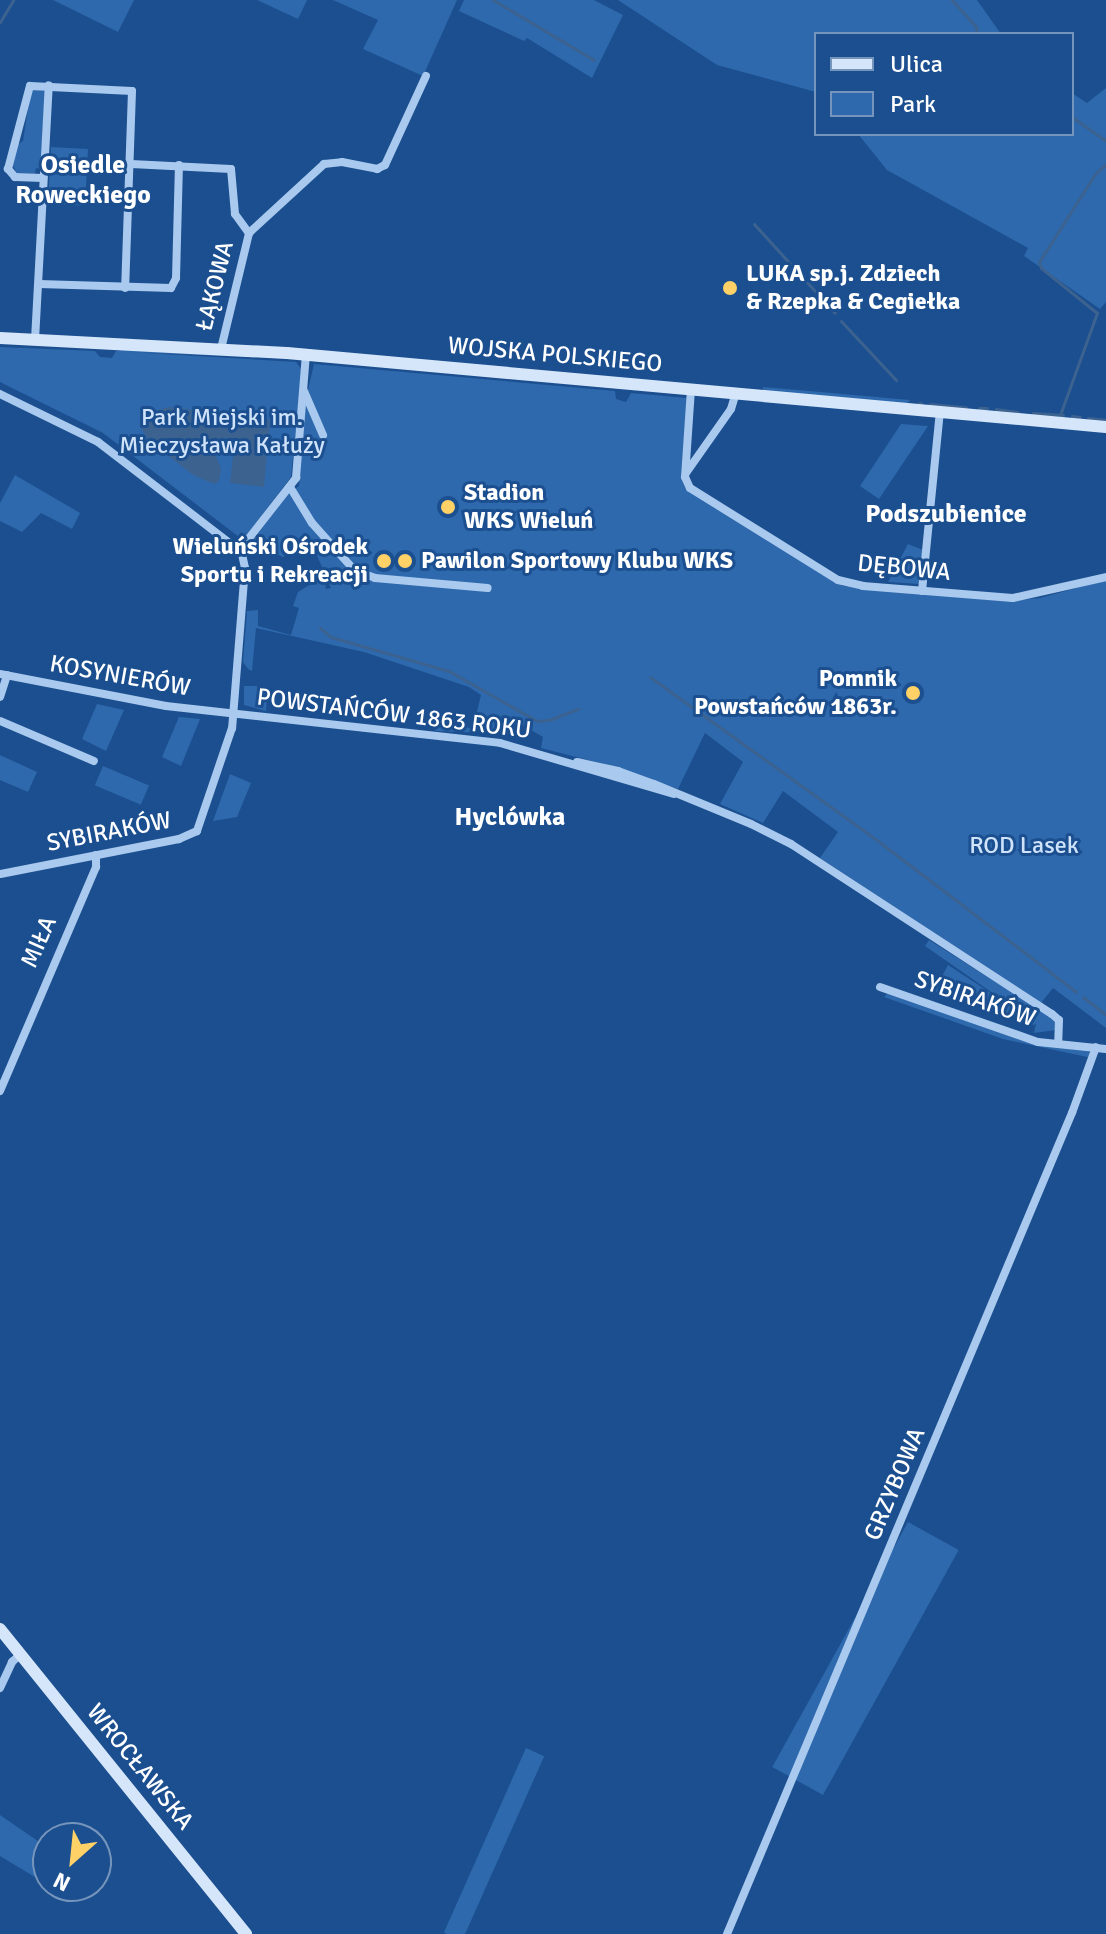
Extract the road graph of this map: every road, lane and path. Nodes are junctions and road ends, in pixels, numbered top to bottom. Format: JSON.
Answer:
{"nodes":[{"id":1,"x":426,"y":76,"type":"dead end"},
{"id":2,"x":49,"y":85,"type":"junction"},
{"id":3,"x":131,"y":164,"type":"junction"},
{"id":4,"x":179,"y":165,"type":"junction"},
{"id":5,"x":43,"y":178,"type":"junction"},
{"id":6,"x":249,"y":233,"type":"junction"},
{"id":7,"x":39,"y":284,"type":"junction"},
{"id":8,"x":125,"y":288,"type":"junction"},
{"id":9,"x":0,"y":338,"type":"edge"},
{"id":10,"x":35,"y":340,"type":"junction"},
{"id":11,"x":221,"y":349,"type":"junction"},
{"id":12,"x":306,"y":355,"type":"junction"},
{"id":13,"x":691,"y":389,"type":"junction"},
{"id":14,"x":304,"y":391,"type":"junction"},
{"id":15,"x":736,"y":393,"type":"junction"},
{"id":16,"x":0,"y":394,"type":"edge"},
{"id":17,"x":940,"y":412,"type":"junction"},
{"id":18,"x":1106,"y":427,"type":"edge"},
{"id":19,"x":323,"y":435,"type":"dead end"},
{"id":20,"x":685,"y":474,"type":"junction"},
{"id":21,"x":290,"y":487,"type":"junction"},
{"id":22,"x":239,"y":551,"type":"junction"},
{"id":23,"x":1106,"y":577,"type":"edge"},
{"id":24,"x":488,"y":588,"type":"dead end"},
{"id":25,"x":922,"y":591,"type":"junction"},
{"id":26,"x":4,"y":675,"type":"edge"},
{"id":27,"x":0,"y":697,"type":"edge"},
{"id":28,"x":234,"y":714,"type":"junction"},
{"id":29,"x":0,"y":721,"type":"edge"},
{"id":30,"x":94,"y":761,"type":"dead end"},
{"id":31,"x":96,"y":855,"type":"junction"},
{"id":32,"x":0,"y":874,"type":"edge"},
{"id":33,"x":880,"y":987,"type":"dead end"},
{"id":34,"x":1058,"y":1044,"type":"junction"},
{"id":35,"x":1101,"y":1048,"type":"edge"},
{"id":36,"x":0,"y":1091,"type":"edge"},
{"id":37,"x":0,"y":1629,"type":"edge"},
{"id":38,"x":21,"y":1654,"type":"junction"},
{"id":39,"x":0,"y":1688,"type":"edge"},
{"id":40,"x":246,"y":1934,"type":"edge"},
{"id":41,"x":727,"y":1934,"type":"edge"}],
"edges":[{"from":1,"to":6,"type":"street","name":"ŁĄKOWA"},
{"from":2,"to":3,"type":"street"},
{"from":2,"to":5,"type":"street"},
{"from":2,"to":5,"type":"street"},
{"from":3,"to":4,"type":"street","name":"ŁĄKOWA"},
{"from":3,"to":8,"type":"street"},
{"from":4,"to":6,"type":"street","name":"ŁĄKOWA"},
{"from":4,"to":8,"type":"street"},
{"from":5,"to":7,"type":"street"},
{"from":6,"to":11,"type":"street","name":"ŁĄKOWA"},
{"from":7,"to":8,"type":"street"},
{"from":7,"to":10,"type":"street"},
{"from":9,"to":10,"type":"street","name":"WOJSKA POLSKIEGO"},
{"from":10,"to":11,"type":"street","name":"WOJSKA POLSKIEGO"},
{"from":11,"to":12,"type":"street","name":"WOJSKA POLSKIEGO"},
{"from":12,"to":13,"type":"street","name":"WOJSKA POLSKIEGO"},
{"from":12,"to":14,"type":"street"},
{"from":13,"to":15,"type":"street","name":"WOJSKA POLSKIEGO"},
{"from":13,"to":20,"type":"street"},
{"from":14,"to":19,"type":"street"},
{"from":14,"to":21,"type":"street"},
{"from":15,"to":17,"type":"street","name":"WOJSKA POLSKIEGO"},
{"from":15,"to":20,"type":"street"},
{"from":16,"to":22,"type":"street"},
{"from":17,"to":18,"type":"street","name":"WOJSKA POLSKIEGO"},
{"from":17,"to":25,"type":"street"},
{"from":20,"to":25,"type":"street","name":"DĘBOWA"},
{"from":21,"to":22,"type":"street"},
{"from":21,"to":24,"type":"street"},
{"from":22,"to":28,"type":"street","name":"POWSTAŃCÓW 1863 ROKU"},
{"from":23,"to":25,"type":"street","name":"DĘBOWA"},
{"from":26,"to":27,"type":"street"},
{"from":26,"to":28,"type":"street","name":"KOSYNIERÓW"},
{"from":28,"to":31,"type":"street","name":"SYBIRAKÓW"},
{"from":28,"to":34,"type":"street","name":"POWSTAŃCÓW 1863 ROKU"},
{"from":29,"to":30,"type":"street"},
{"from":31,"to":32,"type":"street","name":"SYBIRAKÓW"},
{"from":31,"to":36,"type":"street","name":"MIŁA"},
{"from":33,"to":34,"type":"street","name":"SYBIRAKÓW"},
{"from":34,"to":35,"type":"street"},
{"from":35,"to":41,"type":"street","name":"GRZYBOWA"},
{"from":37,"to":38,"type":"street","name":"WROCŁAWSKA"},
{"from":38,"to":39,"type":"street"},
{"from":38,"to":40,"type":"street","name":"WROCŁAWSKA"}]}
